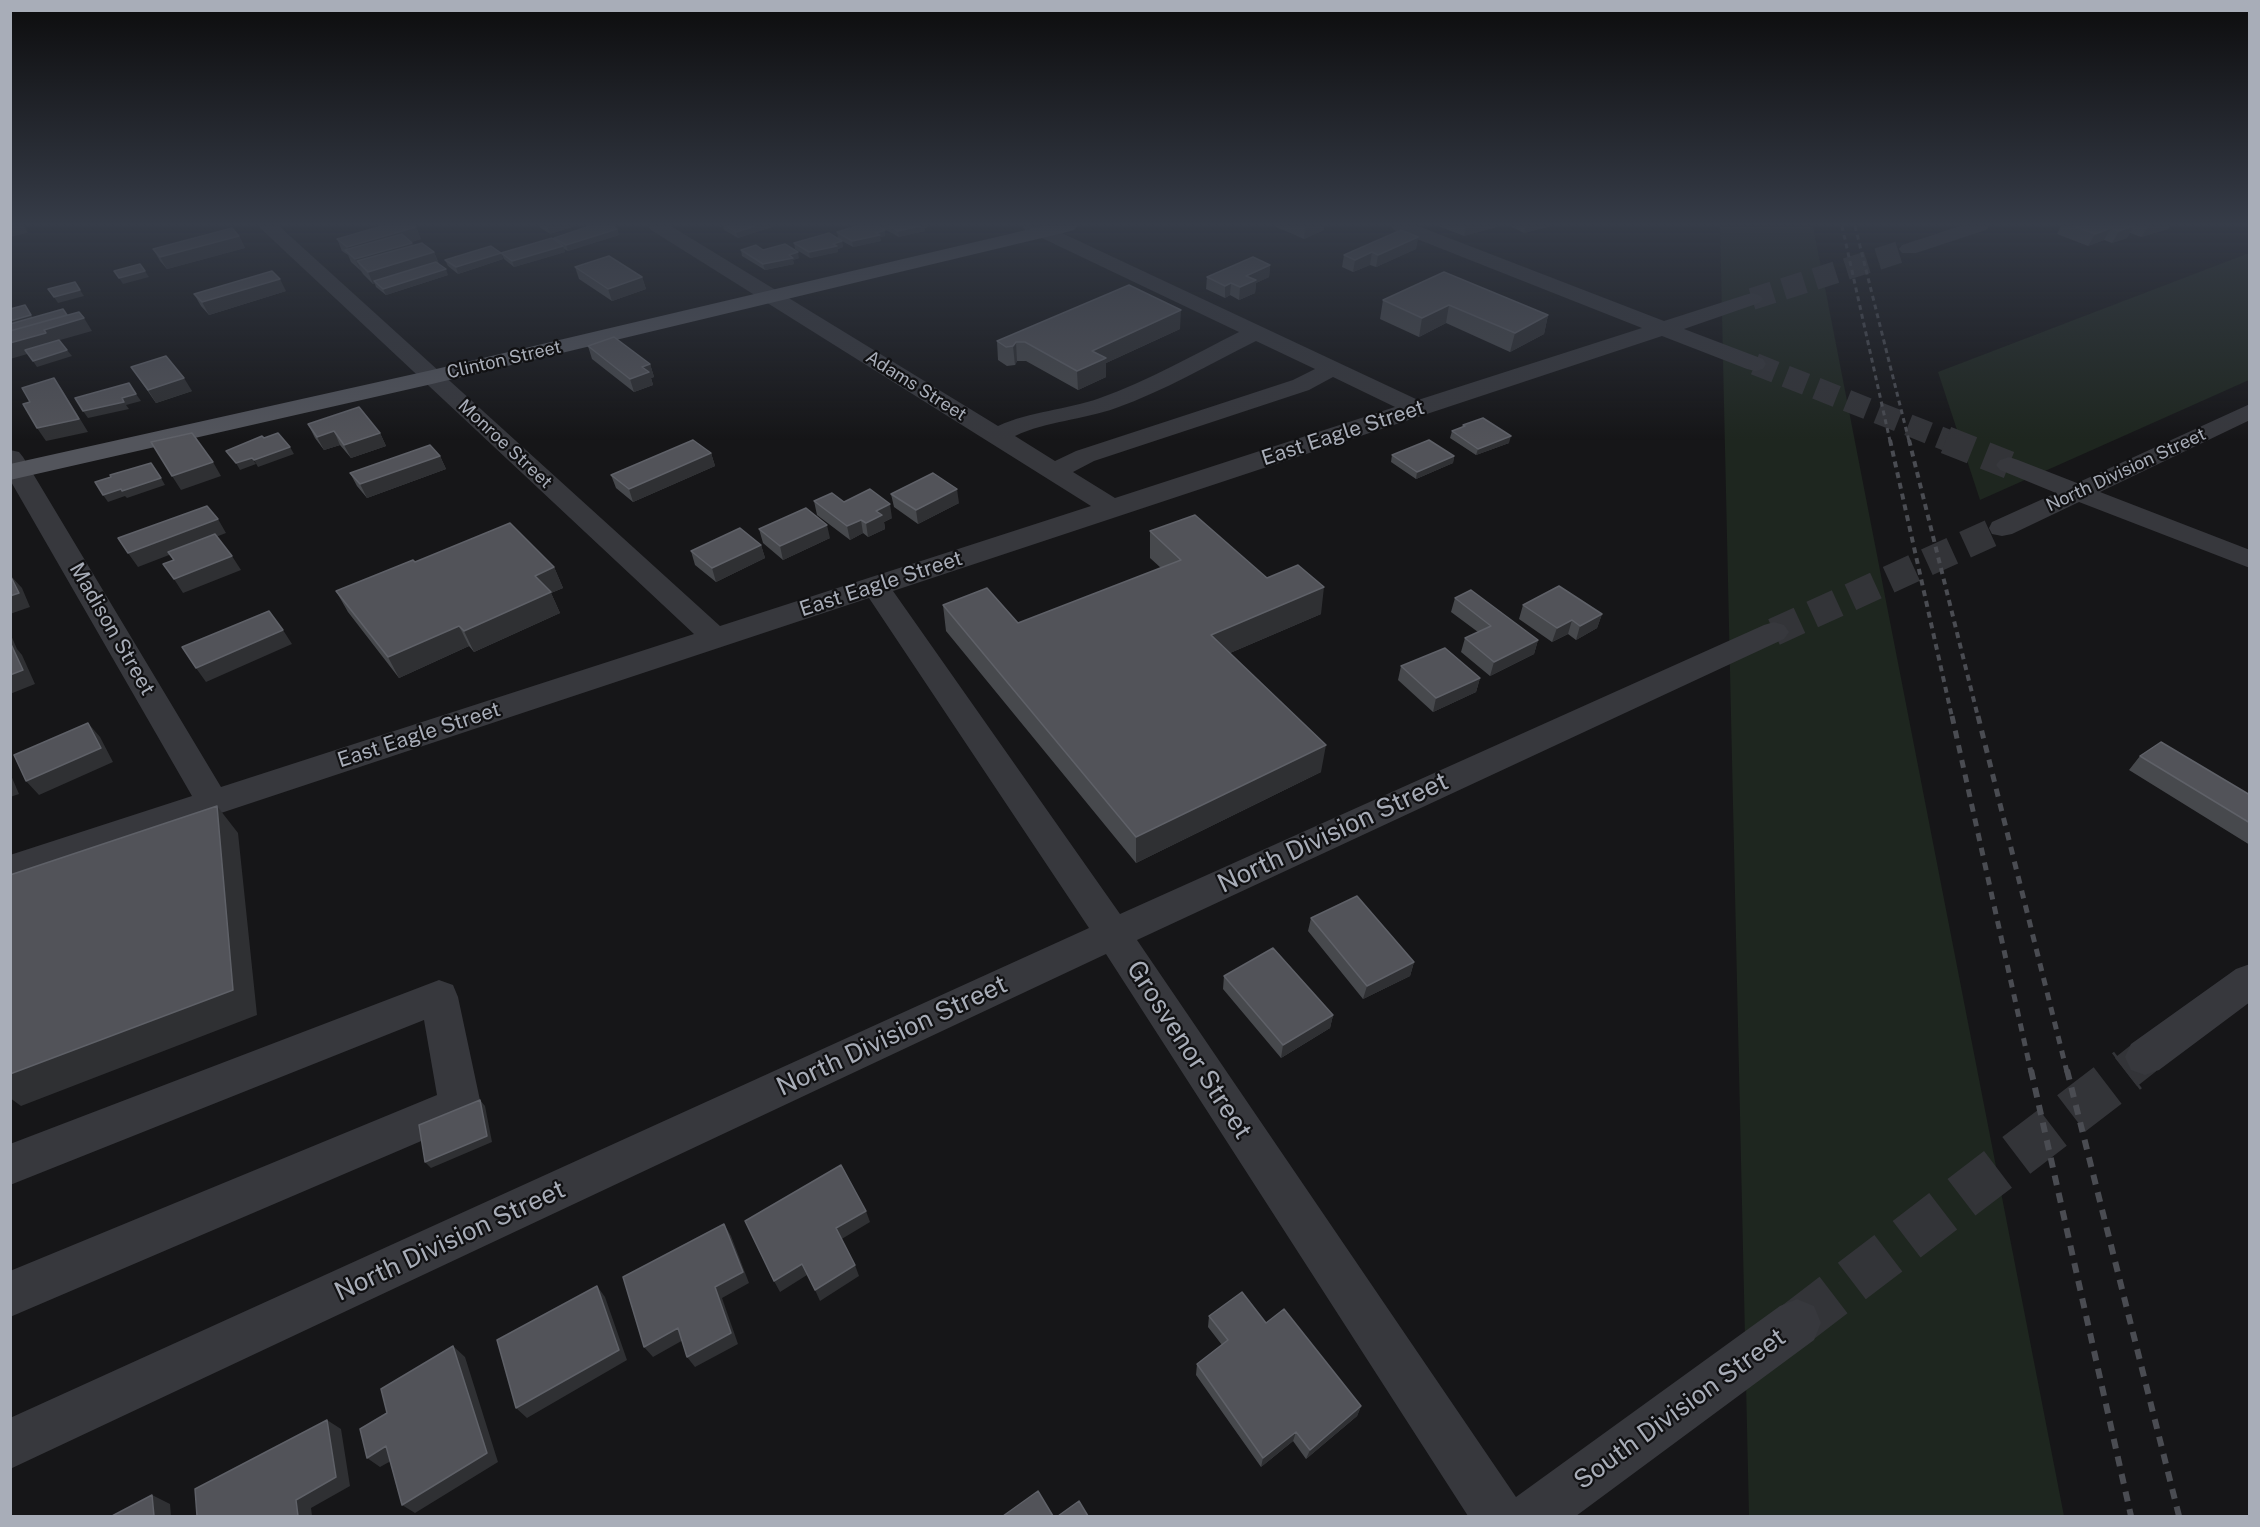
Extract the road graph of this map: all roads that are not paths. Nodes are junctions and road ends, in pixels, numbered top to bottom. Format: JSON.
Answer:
{"nodes":[{"id":1,"x":347,"y":297,"type":"edge"},
{"id":2,"x":767,"y":297,"type":"edge"},
{"id":3,"x":774,"y":297,"type":"edge"},
{"id":4,"x":1182,"y":297,"type":"edge"},
{"id":5,"x":1584,"y":297,"type":"edge"},
{"id":6,"x":1752,"y":299,"type":"tunnel mouth"},
{"id":7,"x":1663,"y":328,"type":"junction"},
{"id":8,"x":1256,"y":332,"type":"junction"},
{"id":9,"x":1755,"y":364,"type":"tunnel mouth"},
{"id":10,"x":1333,"y":368,"type":"junction"},
{"id":11,"x":432,"y":377,"type":"junction"},
{"id":12,"x":1418,"y":409,"type":"junction"},
{"id":13,"x":2250,"y":411,"type":"edge"},
{"id":14,"x":996,"y":436,"type":"junction"},
{"id":15,"x":2009,"y":465,"type":"tunnel mouth"},
{"id":16,"x":13,"y":466,"type":"edge"},
{"id":17,"x":1054,"y":472,"type":"junction"},
{"id":18,"x":2079,"y":493,"type":"junction"},
{"id":19,"x":1113,"y":508,"type":"junction"},
{"id":20,"x":2002,"y":528,"type":"tunnel mouth"},
{"id":21,"x":2250,"y":560,"type":"edge"},
{"id":22,"x":875,"y":586,"type":"junction"},
{"id":23,"x":1774,"y":632,"type":"tunnel mouth"},
{"id":24,"x":716,"y":638,"type":"junction"},
{"id":25,"x":213,"y":803,"type":"junction"},
{"id":26,"x":10,"y":869,"type":"edge"},
{"id":27,"x":1113,"y":934,"type":"junction"},
{"id":28,"x":2250,"y":980,"type":"edge"},
{"id":29,"x":2145,"y":1057,"type":"tunnel mouth"},
{"id":30,"x":10,"y":1165,"type":"edge"},
{"id":31,"x":10,"y":1294,"type":"edge"},
{"id":32,"x":1797,"y":1323,"type":"tunnel mouth"},
{"id":33,"x":10,"y":1444,"type":"edge"},
{"id":34,"x":1498,"y":1516,"type":"edge"},
{"id":35,"x":1533,"y":1516,"type":"edge"}],
"edges":[{"from":1,"to":11,"type":"street","name":"Monroe Street"},
{"from":2,"to":11,"type":"main road","name":"Clinton Street"},
{"from":3,"to":14,"type":"street","name":"Adams Street"},
{"from":4,"to":8,"type":"street"},
{"from":5,"to":7,"type":"street"},
{"from":6,"to":7,"type":"street","name":"East Eagle Street"},
{"from":7,"to":9,"type":"street"},
{"from":7,"to":12,"type":"street","name":"East Eagle Street"},
{"from":8,"to":10,"type":"street"},
{"from":8,"to":14,"type":"street"},
{"from":10,"to":12,"type":"street"},
{"from":10,"to":17,"type":"street"},
{"from":11,"to":16,"type":"main road","name":"Clinton Street"},
{"from":11,"to":24,"type":"street","name":"Monroe Street"},
{"from":12,"to":19,"type":"street","name":"East Eagle Street"},
{"from":13,"to":18,"type":"street","name":"North Division Street"},
{"from":14,"to":17,"type":"street","name":"Adams Street"},
{"from":15,"to":18,"type":"street"},
{"from":16,"to":25,"type":"street","name":"Madison Street"},
{"from":17,"to":19,"type":"street","name":"Adams Street"},
{"from":18,"to":20,"type":"street","name":"North Division Street"},
{"from":18,"to":21,"type":"street"},
{"from":19,"to":22,"type":"street","name":"East Eagle Street"},
{"from":22,"to":24,"type":"street","name":"East Eagle Street"},
{"from":22,"to":27,"type":"street","name":"Grosvenor Street"},
{"from":23,"to":27,"type":"street","name":"North Division Street"},
{"from":24,"to":25,"type":"street","name":"East Eagle Street"},
{"from":25,"to":26,"type":"street","name":"East Eagle Street"},
{"from":27,"to":33,"type":"street","name":"North Division Street"},
{"from":27,"to":34,"type":"street","name":"Grosvenor Street"},
{"from":28,"to":29,"type":"street"},
{"from":30,"to":31,"type":"street"},
{"from":32,"to":35,"type":"street","name":"South Division Street"}]}
